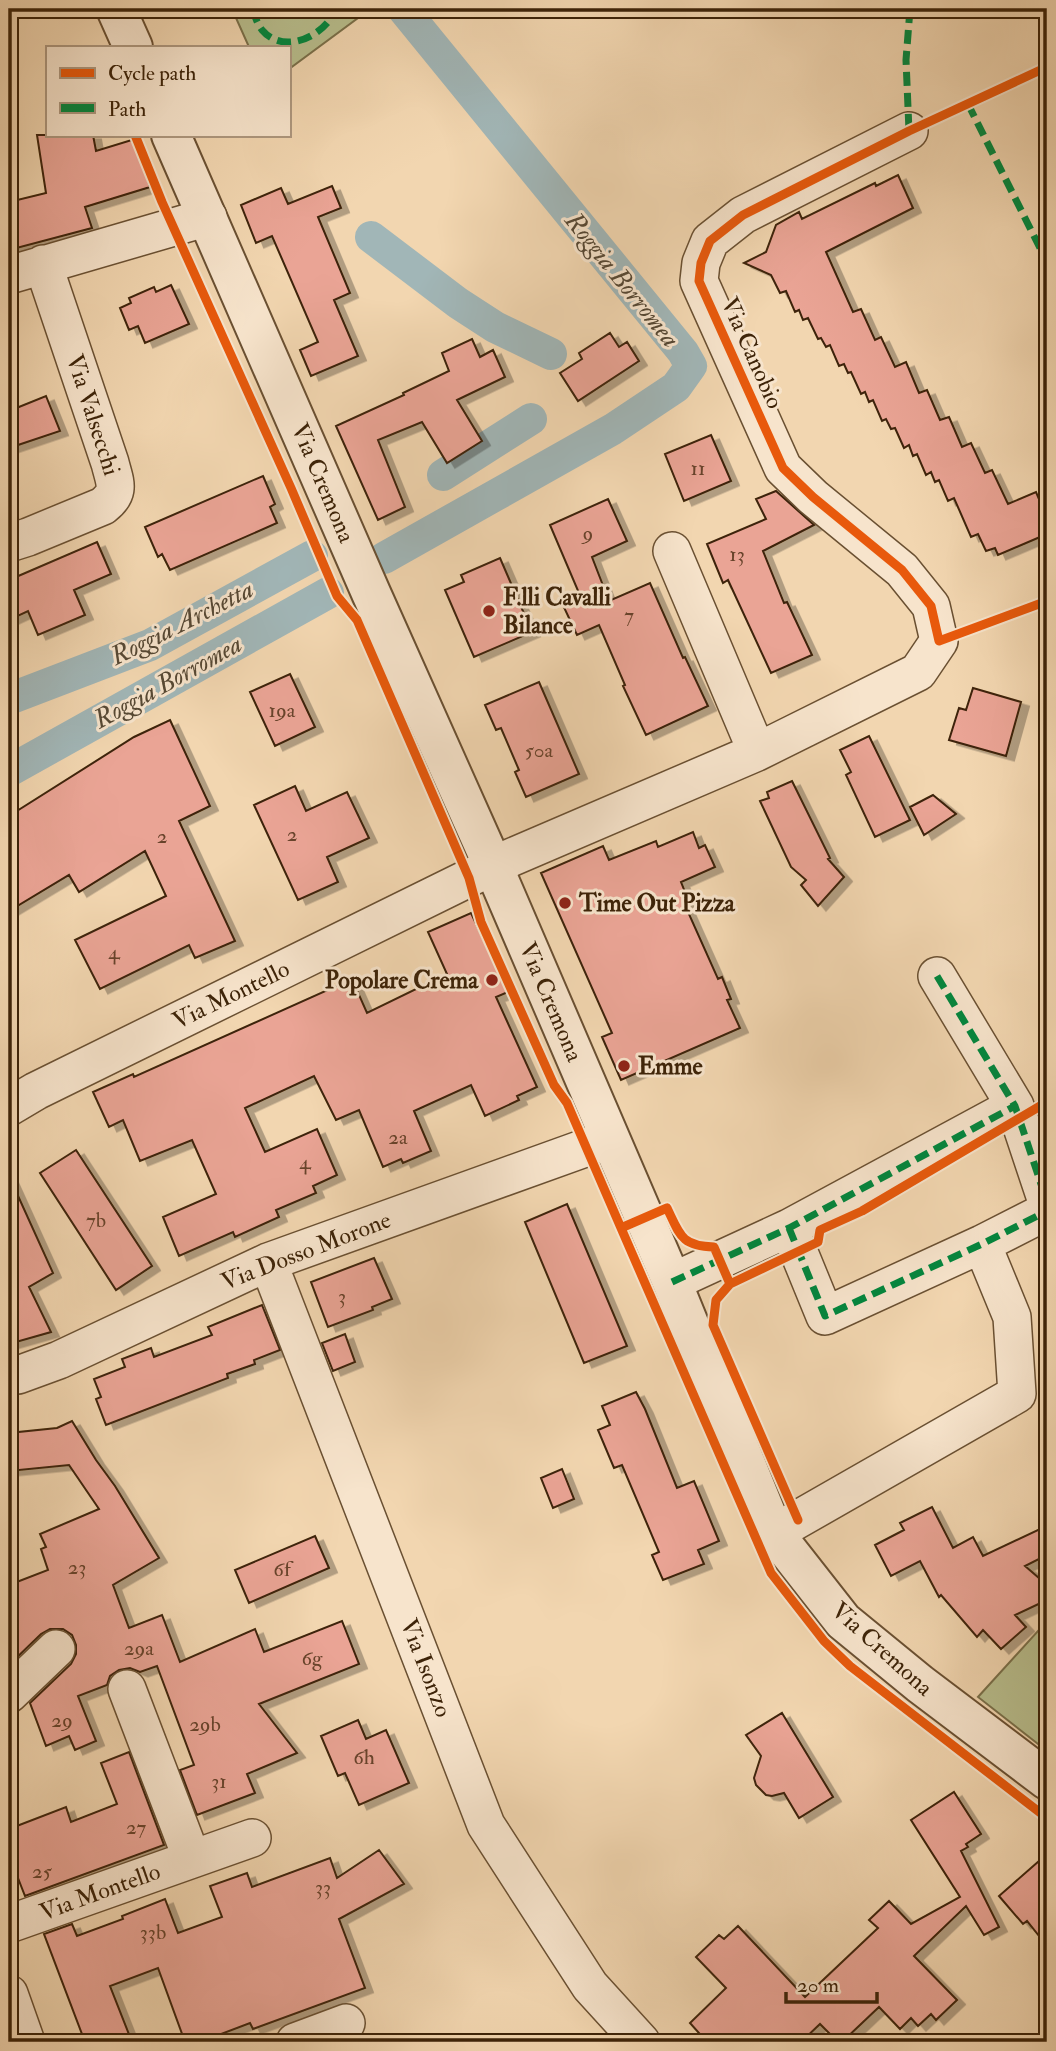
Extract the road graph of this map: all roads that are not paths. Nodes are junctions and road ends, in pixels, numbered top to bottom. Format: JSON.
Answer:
{"nodes":[{"id":1,"x":116,"y":9,"type":"edge"},
{"id":2,"x":133,"y":46,"type":"edge"},
{"id":3,"x":909,"y":131,"type":"dead end"},
{"id":4,"x":171,"y":136,"type":"edge"},
{"id":5,"x":208,"y":217,"type":"junction"},
{"id":6,"x":43,"y":264,"type":"junction"},
{"id":7,"x":9,"y":275,"type":"edge"},
{"id":8,"x":9,"y":543,"type":"edge"},
{"id":9,"x":672,"y":551,"type":"dead end"},
{"id":10,"x":757,"y":752,"type":"junction"},
{"id":11,"x":493,"y":866,"type":"junction"},
{"id":12,"x":937,"y":976,"type":"dead end"},
{"id":13,"x":1016,"y":1106,"type":"junction"},
{"id":14,"x":9,"y":1107,"type":"edge"},
{"id":15,"x":610,"y":1139,"type":"junction"},
{"id":16,"x":1047,"y":1202,"type":"edge"},
{"id":17,"x":1047,"y":1211,"type":"edge"},
{"id":18,"x":789,"y":1228,"type":"junction"},
{"id":19,"x":982,"y":1244,"type":"junction"},
{"id":20,"x":268,"y":1262,"type":"junction"},
{"id":21,"x":672,"y":1282,"type":"junction"},
{"id":22,"x":9,"y":1374,"type":"edge"},
{"id":23,"x":774,"y":1533,"type":"junction"},
{"id":24,"x":56,"y":1649,"type":"dead end"},
{"id":25,"x":127,"y":1689,"type":"dead end"},
{"id":26,"x":9,"y":1694,"type":"edge"},
{"id":27,"x":1047,"y":1780,"type":"edge"},
{"id":28,"x":252,"y":1838,"type":"dead end"},
{"id":29,"x":192,"y":1859,"type":"junction"},
{"id":30,"x":9,"y":1924,"type":"edge"},
{"id":31,"x":9,"y":1993,"type":"edge"},
{"id":32,"x":346,"y":2023,"type":"dead end"},
{"id":33,"x":26,"y":2042,"type":"edge"},
{"id":34,"x":295,"y":2042,"type":"edge"},
{"id":35,"x":641,"y":2042,"type":"edge"}],
"edges":[{"from":1,"to":2,"type":"street"},
{"from":3,"to":10,"type":"street","name":"Via Canobio"},
{"from":4,"to":5,"type":"street","name":"Via Cremona"},
{"from":5,"to":6,"type":"street"},
{"from":5,"to":11,"type":"street","name":"Via Cremona"},
{"from":6,"to":7,"type":"street"},
{"from":6,"to":8,"type":"street","name":"Via Valsecchi"},
{"from":9,"to":10,"type":"street"},
{"from":10,"to":11,"type":"street","name":"Via Canobio"},
{"from":11,"to":14,"type":"street","name":"Via Montello"},
{"from":11,"to":15,"type":"street","name":"Via Cremona"},
{"from":12,"to":13,"type":"street"},
{"from":13,"to":16,"type":"street"},
{"from":13,"to":18,"type":"street"},
{"from":15,"to":20,"type":"street","name":"Via Dosso Morone"},
{"from":15,"to":21,"type":"street","name":"Via Cremona"},
{"from":17,"to":19,"type":"street"},
{"from":18,"to":19,"type":"street"},
{"from":18,"to":21,"type":"street"},
{"from":19,"to":23,"type":"street"},
{"from":20,"to":22,"type":"street","name":"Via Dosso Morone"},
{"from":20,"to":35,"type":"street","name":"Via Isonzo"},
{"from":21,"to":23,"type":"street","name":"Via Cremona"},
{"from":23,"to":27,"type":"street","name":"Via Cremona"},
{"from":24,"to":26,"type":"street"},
{"from":25,"to":29,"type":"street","name":"Via Montello"},
{"from":28,"to":29,"type":"street","name":"Via Montello"},
{"from":29,"to":30,"type":"street","name":"Via Montello"},
{"from":31,"to":33,"type":"street"},
{"from":32,"to":34,"type":"street"}]}
